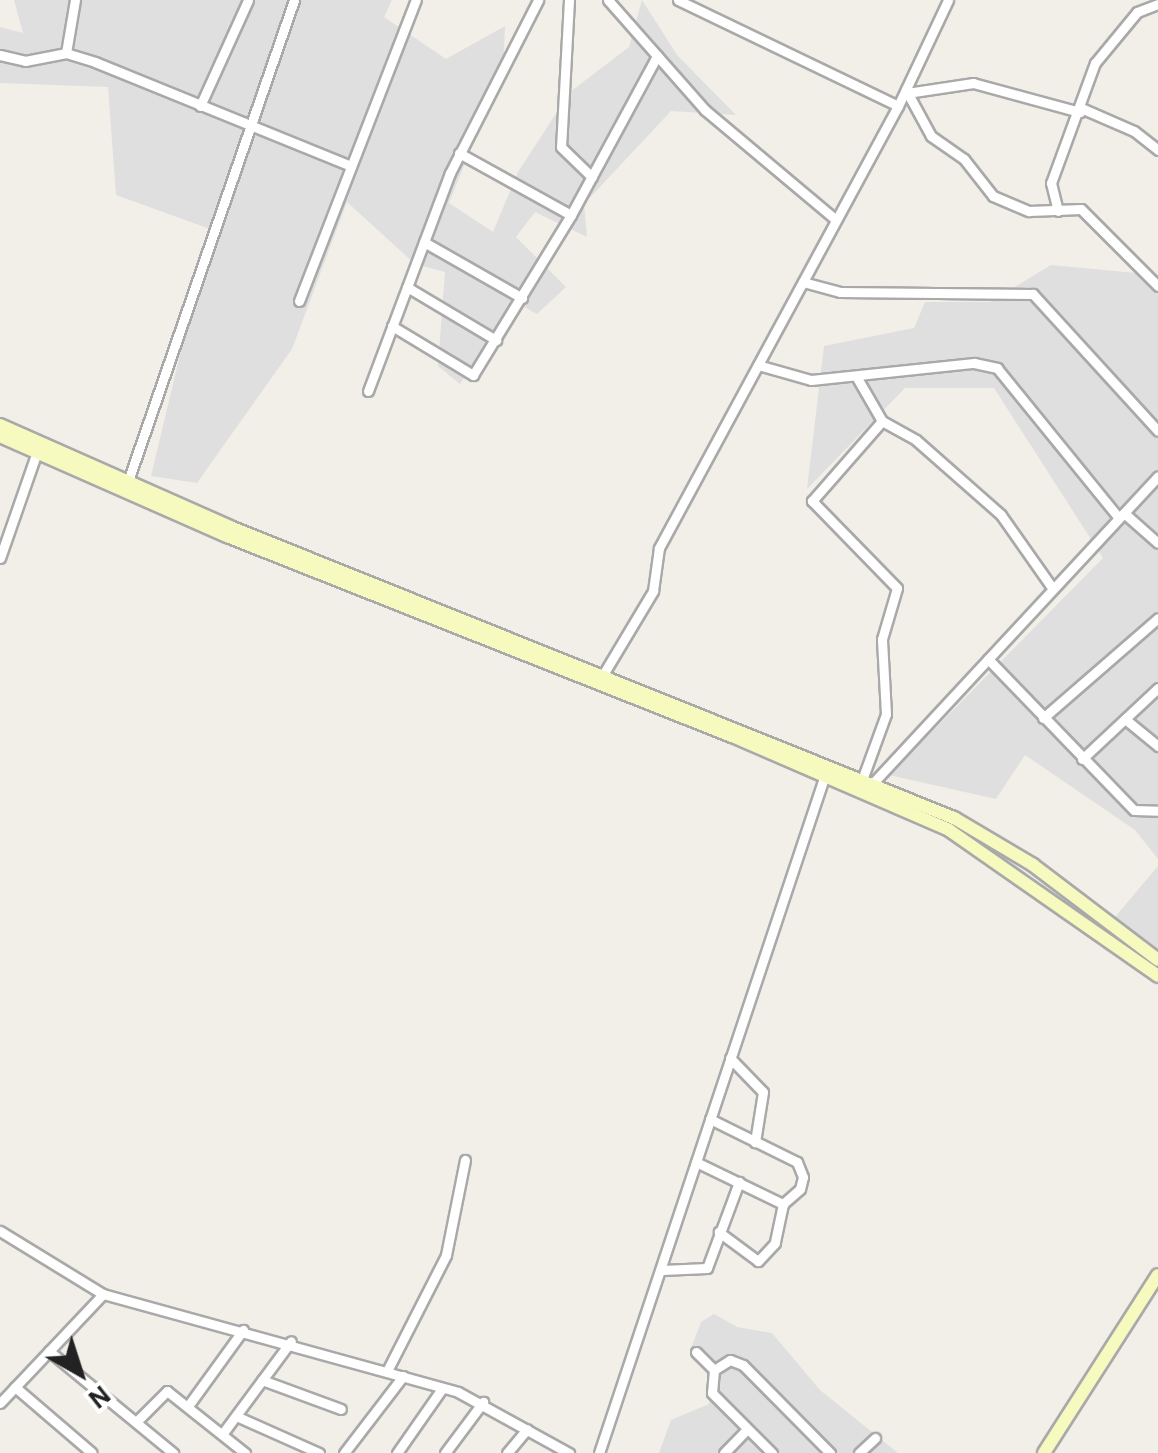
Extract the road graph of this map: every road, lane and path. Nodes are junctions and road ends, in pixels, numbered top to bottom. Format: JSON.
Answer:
{"nodes":[{"id":1,"x":75,"y":0,"type":"edge"},
{"id":2,"x":248,"y":0,"type":"edge"},
{"id":3,"x":294,"y":0,"type":"edge"},
{"id":4,"x":416,"y":0,"type":"edge"},
{"id":5,"x":538,"y":0,"type":"edge"},
{"id":6,"x":569,"y":0,"type":"edge"},
{"id":7,"x":608,"y":0,"type":"edge"},
{"id":8,"x":678,"y":0,"type":"edge"},
{"id":9,"x":948,"y":0,"type":"edge"},
{"id":10,"x":1158,"y":4,"type":"edge"},
{"id":11,"x":0,"y":54,"type":"edge"},
{"id":12,"x":66,"y":54,"type":"junction"},
{"id":13,"x":657,"y":56,"type":"junction"},
{"id":14,"x":906,"y":91,"type":"junction"},
{"id":15,"x":200,"y":106,"type":"junction"},
{"id":16,"x":898,"y":106,"type":"junction"},
{"id":17,"x":1081,"y":110,"type":"junction"},
{"id":18,"x":248,"y":126,"type":"junction"},
{"id":19,"x":1158,"y":150,"type":"edge"},
{"id":20,"x":459,"y":153,"type":"junction"},
{"id":21,"x":349,"y":166,"type":"junction"},
{"id":22,"x":592,"y":176,"type":"junction"},
{"id":23,"x":1058,"y":210,"type":"junction"},
{"id":24,"x":571,"y":215,"type":"junction"},
{"id":25,"x":836,"y":220,"type":"junction"},
{"id":26,"x":424,"y":242,"type":"junction"},
{"id":27,"x":803,"y":282,"type":"junction"},
{"id":28,"x":1158,"y":286,"type":"edge"},
{"id":29,"x":407,"y":287,"type":"junction"},
{"id":30,"x":522,"y":298,"type":"junction"},
{"id":31,"x":300,"y":301,"type":"dead end"},
{"id":32,"x":392,"y":326,"type":"junction"},
{"id":33,"x":496,"y":340,"type":"junction"},
{"id":34,"x":758,"y":366,"type":"junction"},
{"id":35,"x":856,"y":376,"type":"junction"},
{"id":36,"x":368,"y":390,"type":"dead end"},
{"id":37,"x":882,"y":421,"type":"junction"},
{"id":38,"x":0,"y":425,"type":"edge"},
{"id":39,"x":1158,"y":432,"type":"edge"},
{"id":40,"x":0,"y":436,"type":"edge"},
{"id":41,"x":37,"y":452,"type":"junction"},
{"id":42,"x":1158,"y":476,"type":"edge"},
{"id":43,"x":126,"y":486,"type":"junction"},
{"id":44,"x":1121,"y":516,"type":"junction"},
{"id":45,"x":1158,"y":543,"type":"edge"},
{"id":46,"x":0,"y":558,"type":"edge"},
{"id":47,"x":1053,"y":589,"type":"junction"},
{"id":48,"x":1158,"y":618,"type":"edge"},
{"id":49,"x":988,"y":659,"type":"junction"},
{"id":50,"x":604,"y":674,"type":"junction"},
{"id":51,"x":1158,"y":688,"type":"edge"},
{"id":52,"x":1043,"y":718,"type":"junction"},
{"id":53,"x":1125,"y":720,"type":"junction"},
{"id":54,"x":1158,"y":746,"type":"edge"},
{"id":55,"x":1082,"y":759,"type":"junction"},
{"id":56,"x":825,"y":776,"type":"junction"},
{"id":57,"x":867,"y":782,"type":"junction"},
{"id":58,"x":1158,"y":811,"type":"edge"},
{"id":59,"x":1158,"y":960,"type":"edge"},
{"id":60,"x":1158,"y":976,"type":"edge"},
{"id":61,"x":730,"y":1058,"type":"junction"},
{"id":62,"x":710,"y":1119,"type":"junction"},
{"id":63,"x":755,"y":1142,"type":"junction"},
{"id":64,"x":464,"y":1160,"type":"dead end"},
{"id":65,"x":696,"y":1162,"type":"junction"},
{"id":66,"x":739,"y":1182,"type":"junction"},
{"id":67,"x":783,"y":1204,"type":"junction"},
{"id":68,"x":0,"y":1231,"type":"edge"},
{"id":69,"x":719,"y":1232,"type":"junction"},
{"id":70,"x":662,"y":1270,"type":"junction"},
{"id":71,"x":1158,"y":1275,"type":"edge"},
{"id":72,"x":102,"y":1294,"type":"junction"},
{"id":73,"x":242,"y":1330,"type":"junction"},
{"id":74,"x":291,"y":1341,"type":"junction"},
{"id":75,"x":49,"y":1351,"type":"junction"},
{"id":76,"x":696,"y":1352,"type":"dead end"},
{"id":77,"x":714,"y":1370,"type":"junction"},
{"id":78,"x":387,"y":1371,"type":"junction"},
{"id":79,"x":402,"y":1376,"type":"junction"},
{"id":80,"x":262,"y":1380,"type":"junction"},
{"id":81,"x":15,"y":1387,"type":"junction"},
{"id":82,"x":441,"y":1390,"type":"junction"},
{"id":83,"x":483,"y":1402,"type":"junction"},
{"id":84,"x":0,"y":1403,"type":"edge"},
{"id":85,"x":188,"y":1406,"type":"junction"},
{"id":86,"x":340,"y":1410,"type":"dead end"},
{"id":87,"x":236,"y":1416,"type":"junction"},
{"id":88,"x":136,"y":1422,"type":"junction"},
{"id":89,"x":748,"y":1428,"type":"junction"},
{"id":90,"x":528,"y":1429,"type":"junction"},
{"id":91,"x":223,"y":1433,"type":"junction"},
{"id":92,"x":875,"y":1438,"type":"dead end"},
{"id":93,"x":92,"y":1453,"type":"edge"},
{"id":94,"x":173,"y":1453,"type":"edge"},
{"id":95,"x":245,"y":1453,"type":"edge"},
{"id":96,"x":319,"y":1453,"type":"edge"},
{"id":97,"x":344,"y":1453,"type":"edge"},
{"id":98,"x":398,"y":1453,"type":"edge"},
{"id":99,"x":445,"y":1453,"type":"edge"},
{"id":100,"x":507,"y":1453,"type":"edge"},
{"id":101,"x":569,"y":1453,"type":"edge"},
{"id":102,"x":599,"y":1453,"type":"edge"},
{"id":103,"x":724,"y":1453,"type":"edge"},
{"id":104,"x":772,"y":1453,"type":"edge"},
{"id":105,"x":830,"y":1453,"type":"edge"},
{"id":106,"x":859,"y":1453,"type":"edge"},
{"id":107,"x":1044,"y":1453,"type":"edge"}],
"edges":[{"from":1,"to":12,"type":"street"},
{"from":2,"to":15,"type":"street"},
{"from":3,"to":18,"type":"street"},
{"from":4,"to":21,"type":"street"},
{"from":5,"to":20,"type":"street"},
{"from":6,"to":22,"type":"street"},
{"from":7,"to":13,"type":"street"},
{"from":8,"to":16,"type":"street"},
{"from":9,"to":14,"type":"street"},
{"from":10,"to":17,"type":"street"},
{"from":11,"to":12,"type":"street"},
{"from":12,"to":15,"type":"street"},
{"from":13,"to":22,"type":"street"},
{"from":13,"to":25,"type":"street"},
{"from":14,"to":16,"type":"street"},
{"from":14,"to":17,"type":"street"},
{"from":14,"to":23,"type":"street"},
{"from":15,"to":18,"type":"street"},
{"from":16,"to":25,"type":"street"},
{"from":17,"to":19,"type":"street"},
{"from":17,"to":23,"type":"street"},
{"from":18,"to":21,"type":"street"},
{"from":18,"to":43,"type":"street"},
{"from":20,"to":24,"type":"street"},
{"from":20,"to":26,"type":"street"},
{"from":21,"to":31,"type":"street"},
{"from":22,"to":24,"type":"street"},
{"from":23,"to":28,"type":"street"},
{"from":24,"to":30,"type":"street"},
{"from":25,"to":27,"type":"street"},
{"from":26,"to":29,"type":"street"},
{"from":26,"to":30,"type":"street"},
{"from":27,"to":34,"type":"street"},
{"from":27,"to":39,"type":"street"},
{"from":29,"to":32,"type":"street"},
{"from":29,"to":33,"type":"street"},
{"from":30,"to":33,"type":"street"},
{"from":32,"to":33,"type":"street"},
{"from":32,"to":36,"type":"street"},
{"from":34,"to":35,"type":"street"},
{"from":34,"to":50,"type":"street"},
{"from":35,"to":37,"type":"street"},
{"from":35,"to":44,"type":"street"},
{"from":37,"to":47,"type":"street"},
{"from":37,"to":57,"type":"street"},
{"from":38,"to":43,"type":"main road"},
{"from":40,"to":41,"type":"main road"},
{"from":41,"to":43,"type":"main road"},
{"from":41,"to":46,"type":"street"},
{"from":42,"to":44,"type":"street"},
{"from":43,"to":50,"type":"main road"},
{"from":43,"to":56,"type":"main road"},
{"from":44,"to":45,"type":"street"},
{"from":44,"to":47,"type":"street"},
{"from":47,"to":49,"type":"street"},
{"from":48,"to":52,"type":"street"},
{"from":49,"to":52,"type":"street"},
{"from":49,"to":57,"type":"street"},
{"from":50,"to":57,"type":"main road"},
{"from":51,"to":53,"type":"street"},
{"from":52,"to":55,"type":"street"},
{"from":53,"to":54,"type":"street"},
{"from":53,"to":55,"type":"street"},
{"from":55,"to":58,"type":"street"},
{"from":56,"to":60,"type":"main road"},
{"from":56,"to":61,"type":"street"},
{"from":57,"to":59,"type":"main road"},
{"from":61,"to":62,"type":"street"},
{"from":61,"to":63,"type":"street"},
{"from":62,"to":63,"type":"street"},
{"from":62,"to":65,"type":"street"},
{"from":63,"to":67,"type":"street"},
{"from":64,"to":78,"type":"street"},
{"from":65,"to":66,"type":"street"},
{"from":65,"to":70,"type":"street"},
{"from":66,"to":67,"type":"street"},
{"from":66,"to":69,"type":"street"},
{"from":67,"to":69,"type":"street"},
{"from":68,"to":72,"type":"street"},
{"from":69,"to":70,"type":"street"},
{"from":70,"to":102,"type":"street"},
{"from":71,"to":107,"type":"main road"},
{"from":72,"to":73,"type":"street"},
{"from":72,"to":75,"type":"street"},
{"from":73,"to":74,"type":"street"},
{"from":73,"to":85,"type":"street"},
{"from":74,"to":78,"type":"street"},
{"from":74,"to":80,"type":"street"},
{"from":75,"to":81,"type":"street"},
{"from":75,"to":88,"type":"street"},
{"from":76,"to":77,"type":"street"},
{"from":77,"to":89,"type":"street"},
{"from":77,"to":105,"type":"street"},
{"from":78,"to":79,"type":"street"},
{"from":79,"to":82,"type":"street"},
{"from":79,"to":97,"type":"street"},
{"from":80,"to":86,"type":"street"},
{"from":80,"to":87,"type":"street"},
{"from":81,"to":84,"type":"street"},
{"from":81,"to":93,"type":"street"},
{"from":82,"to":83,"type":"street"},
{"from":82,"to":98,"type":"street"},
{"from":83,"to":90,"type":"street"},
{"from":83,"to":99,"type":"street"},
{"from":85,"to":88,"type":"street"},
{"from":85,"to":91,"type":"street"},
{"from":87,"to":91,"type":"street"},
{"from":87,"to":96,"type":"street"},
{"from":88,"to":94,"type":"street"},
{"from":89,"to":103,"type":"street"},
{"from":89,"to":104,"type":"street"},
{"from":90,"to":100,"type":"street"},
{"from":90,"to":101,"type":"street"},
{"from":91,"to":95,"type":"street"},
{"from":92,"to":106,"type":"street"}]}
